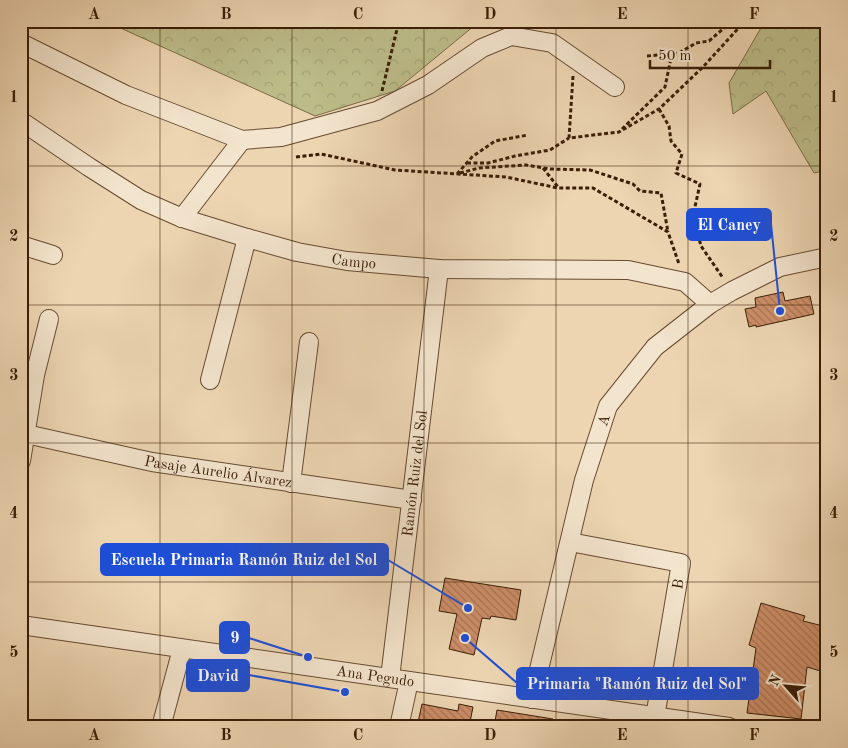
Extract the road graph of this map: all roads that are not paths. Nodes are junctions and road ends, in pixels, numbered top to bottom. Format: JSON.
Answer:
{"nodes":[{"id":1,"x":21,"y":43,"type":"edge"},
{"id":2,"x":615,"y":87,"type":"dead end"},
{"id":3,"x":21,"y":121,"type":"edge"},
{"id":4,"x":242,"y":140,"type":"junction"},
{"id":5,"x":182,"y":218,"type":"junction"},
{"id":6,"x":247,"y":238,"type":"junction"},
{"id":7,"x":21,"y":245,"type":"edge"},
{"id":8,"x":53,"y":255,"type":"dead end"},
{"id":9,"x":827,"y":257,"type":"edge"},
{"id":10,"x":439,"y":269,"type":"junction"},
{"id":11,"x":710,"y":304,"type":"junction"},
{"id":12,"x":49,"y":319,"type":"dead end"},
{"id":13,"x":309,"y":342,"type":"dead end"},
{"id":14,"x":28,"y":373,"type":"edge"},
{"id":15,"x":210,"y":380,"type":"dead end"},
{"id":16,"x":26,"y":434,"type":"junction"},
{"id":17,"x":21,"y":462,"type":"edge"},
{"id":18,"x":291,"y":483,"type":"junction"},
{"id":19,"x":412,"y":500,"type":"junction"},
{"id":20,"x":570,"y":542,"type":"junction"},
{"id":21,"x":21,"y":625,"type":"edge"},
{"id":22,"x":182,"y":648,"type":"junction"},
{"id":23,"x":390,"y":678,"type":"junction"},
{"id":24,"x":409,"y":681,"type":"junction"},
{"id":25,"x":532,"y":699,"type":"junction"},
{"id":26,"x":655,"y":717,"type":"junction"},
{"id":27,"x":161,"y":727,"type":"edge"},
{"id":28,"x":398,"y":727,"type":"edge"},
{"id":29,"x":729,"y":727,"type":"edge"}],
"edges":[{"from":1,"to":4,"type":"street"},
{"from":2,"to":4,"type":"street"},
{"from":3,"to":5,"type":"street","name":"Campo"},
{"from":4,"to":5,"type":"street"},
{"from":5,"to":6,"type":"street","name":"Campo"},
{"from":6,"to":10,"type":"street","name":"Campo"},
{"from":6,"to":15,"type":"street"},
{"from":7,"to":8,"type":"street"},
{"from":9,"to":11,"type":"street","name":"A"},
{"from":10,"to":11,"type":"street","name":"Campo"},
{"from":10,"to":19,"type":"street","name":"Ramón Ruiz del Sol"},
{"from":11,"to":20,"type":"street","name":"A"},
{"from":12,"to":14,"type":"street"},
{"from":13,"to":18,"type":"street"},
{"from":14,"to":16,"type":"street"},
{"from":16,"to":17,"type":"street"},
{"from":16,"to":18,"type":"street","name":"Pasaje Aurelio Álvarez"},
{"from":18,"to":19,"type":"street","name":"Pasaje Aurelio Álvarez"},
{"from":19,"to":23,"type":"street","name":"Ramón Ruiz del Sol"},
{"from":20,"to":25,"type":"street","name":"A"},
{"from":20,"to":26,"type":"street","name":"B"},
{"from":21,"to":22,"type":"street","name":"Ana Pegudo"},
{"from":22,"to":23,"type":"street","name":"Ana Pegudo"},
{"from":22,"to":27,"type":"street"},
{"from":23,"to":24,"type":"street","name":"Ana Pegudo"},
{"from":24,"to":25,"type":"street","name":"Ana Pegudo"},
{"from":24,"to":28,"type":"street"},
{"from":25,"to":26,"type":"street","name":"Ana Pegudo"},
{"from":26,"to":29,"type":"street","name":"Ana Pegudo"}]}
